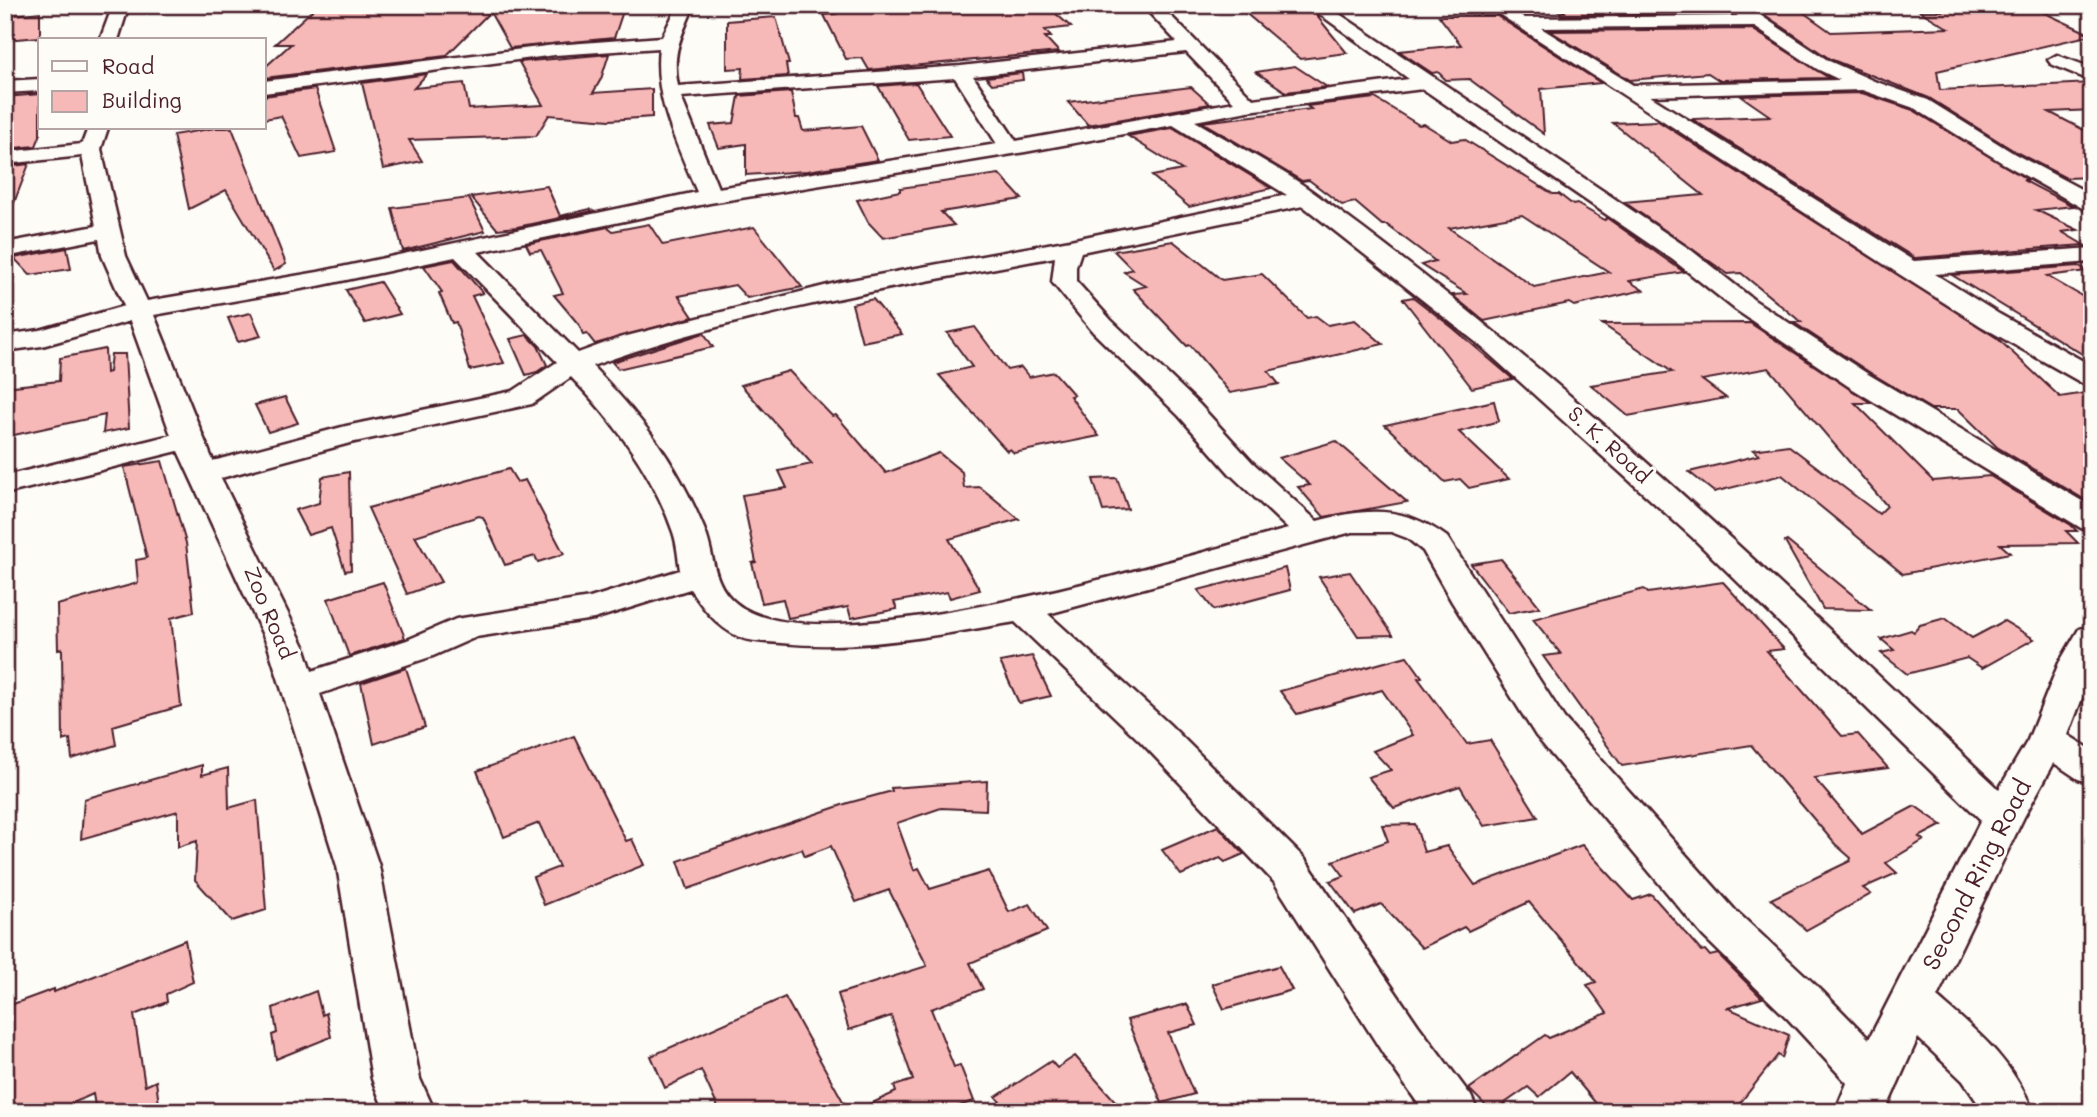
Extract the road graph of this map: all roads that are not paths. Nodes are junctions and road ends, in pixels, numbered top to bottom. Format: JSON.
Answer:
{"nodes":[{"id":1,"x":121,"y":5,"type":"edge"},
{"id":2,"x":686,"y":5,"type":"edge"},
{"id":3,"x":1150,"y":5,"type":"edge"},
{"id":4,"x":1315,"y":5,"type":"edge"},
{"id":5,"x":1493,"y":5,"type":"edge"},
{"id":6,"x":1733,"y":5,"type":"edge"},
{"id":7,"x":1754,"y":21,"type":"junction"},
{"id":8,"x":1521,"y":23,"type":"junction"},
{"id":9,"x":110,"y":38,"type":"edge"},
{"id":10,"x":670,"y":42,"type":"junction"},
{"id":11,"x":1191,"y":46,"type":"junction"},
{"id":12,"x":2057,"y":60,"type":"dead end"},
{"id":13,"x":961,"y":72,"type":"junction"},
{"id":14,"x":2092,"y":75,"type":"edge"},
{"id":15,"x":1426,"y":83,"type":"junction"},
{"id":16,"x":38,"y":85,"type":"edge"},
{"id":17,"x":1867,"y":85,"type":"junction"},
{"id":18,"x":5,"y":87,"type":"edge"},
{"id":19,"x":266,"y":87,"type":"edge"},
{"id":20,"x":1629,"y":91,"type":"junction"},
{"id":21,"x":670,"y":92,"type":"junction"},
{"id":22,"x":1248,"y":105,"type":"junction"},
{"id":23,"x":1178,"y":119,"type":"junction"},
{"id":24,"x":94,"y":138,"type":"edge"},
{"id":25,"x":1010,"y":148,"type":"junction"},
{"id":26,"x":5,"y":158,"type":"edge"},
{"id":27,"x":710,"y":196,"type":"junction"},
{"id":28,"x":1307,"y":198,"type":"junction"},
{"id":29,"x":2092,"y":204,"type":"edge"},
{"id":30,"x":109,"y":230,"type":"junction"},
{"id":31,"x":1070,"y":247,"type":"junction"},
{"id":32,"x":461,"y":249,"type":"junction"},
{"id":33,"x":5,"y":250,"type":"edge"},
{"id":34,"x":2092,"y":255,"type":"edge"},
{"id":35,"x":1908,"y":269,"type":"junction"},
{"id":36,"x":139,"y":310,"type":"junction"},
{"id":37,"x":5,"y":343,"type":"edge"},
{"id":38,"x":573,"y":364,"type":"junction"},
{"id":39,"x":2092,"y":377,"type":"edge"},
{"id":40,"x":188,"y":440,"type":"junction"},
{"id":41,"x":204,"y":473,"type":"junction"},
{"id":42,"x":5,"y":485,"type":"edge"},
{"id":43,"x":2092,"y":521,"type":"edge"},
{"id":44,"x":1311,"y":533,"type":"junction"},
{"id":45,"x":698,"y":575,"type":"junction"},
{"id":46,"x":1023,"y":610,"type":"junction"},
{"id":47,"x":2092,"y":637,"type":"edge"},
{"id":48,"x":299,"y":688,"type":"junction"},
{"id":49,"x":2047,"y":740,"type":"junction"},
{"id":50,"x":2092,"y":769,"type":"edge"},
{"id":51,"x":2003,"y":817,"type":"junction"},
{"id":52,"x":1913,"y":1004,"type":"junction"},
{"id":53,"x":1867,"y":1095,"type":"edge"},
{"id":54,"x":410,"y":1112,"type":"edge"},
{"id":55,"x":1453,"y":1112,"type":"edge"},
{"id":56,"x":2009,"y":1112,"type":"edge"}],
"edges":[{"from":1,"to":9,"type":"street"},
{"from":2,"to":10,"type":"street"},
{"from":3,"to":11,"type":"street"},
{"from":4,"to":15,"type":"street"},
{"from":5,"to":8,"type":"street"},
{"from":6,"to":7,"type":"street"},
{"from":7,"to":8,"type":"street"},
{"from":7,"to":17,"type":"street"},
{"from":8,"to":20,"type":"street"},
{"from":10,"to":19,"type":"street"},
{"from":10,"to":21,"type":"street"},
{"from":11,"to":13,"type":"street"},
{"from":11,"to":22,"type":"street"},
{"from":12,"to":14,"type":"street"},
{"from":13,"to":21,"type":"street"},
{"from":13,"to":25,"type":"street"},
{"from":15,"to":22,"type":"street"},
{"from":15,"to":43,"type":"street"},
{"from":16,"to":18,"type":"street"},
{"from":17,"to":20,"type":"street"},
{"from":17,"to":29,"type":"street"},
{"from":20,"to":35,"type":"street"},
{"from":21,"to":27,"type":"street"},
{"from":22,"to":23,"type":"street"},
{"from":23,"to":25,"type":"street"},
{"from":23,"to":28,"type":"street","name":"S. K. Road"},
{"from":24,"to":26,"type":"street"},
{"from":24,"to":30,"type":"street","name":"Zoo Road"},
{"from":25,"to":27,"type":"street"},
{"from":27,"to":32,"type":"street"},
{"from":28,"to":31,"type":"street"},
{"from":28,"to":51,"type":"street","name":"S. K. Road"},
{"from":30,"to":33,"type":"street"},
{"from":30,"to":36,"type":"street","name":"Zoo Road"},
{"from":31,"to":38,"type":"street"},
{"from":31,"to":44,"type":"street"},
{"from":32,"to":36,"type":"street"},
{"from":32,"to":38,"type":"street"},
{"from":34,"to":35,"type":"street"},
{"from":35,"to":39,"type":"street"},
{"from":36,"to":37,"type":"street"},
{"from":36,"to":40,"type":"street","name":"Zoo Road"},
{"from":38,"to":41,"type":"street"},
{"from":38,"to":45,"type":"street"},
{"from":40,"to":41,"type":"street","name":"Zoo Road"},
{"from":40,"to":42,"type":"street"},
{"from":41,"to":48,"type":"street","name":"Zoo Road"},
{"from":44,"to":46,"type":"street"},
{"from":44,"to":53,"type":"street"},
{"from":45,"to":46,"type":"street"},
{"from":45,"to":48,"type":"street"},
{"from":46,"to":55,"type":"street"},
{"from":47,"to":49,"type":"street","name":"Second Ring Road"},
{"from":48,"to":54,"type":"street","name":"Zoo Road"},
{"from":49,"to":50,"type":"street"},
{"from":49,"to":51,"type":"street","name":"Second Ring Road"},
{"from":51,"to":52,"type":"street","name":"Second Ring Road"},
{"from":52,"to":53,"type":"street","name":"Second Ring Road"},
{"from":52,"to":56,"type":"street"}]}
